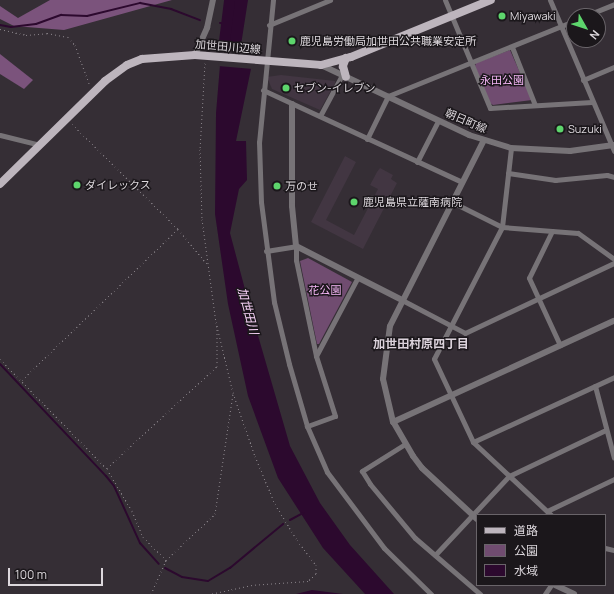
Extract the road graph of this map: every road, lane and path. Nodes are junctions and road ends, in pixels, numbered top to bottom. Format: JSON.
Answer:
{"nodes":[{"id":1,"x":213,"y":0,"type":"edge"},
{"id":2,"x":273,"y":0,"type":"edge"},
{"id":3,"x":330,"y":0,"type":"edge"},
{"id":4,"x":445,"y":0,"type":"edge"},
{"id":5,"x":491,"y":0,"type":"edge"},
{"id":6,"x":550,"y":0,"type":"edge"},
{"id":7,"x":614,"y":4,"type":"edge"},
{"id":8,"x":605,"y":8,"type":"edge"},
{"id":9,"x":452,"y":16,"type":"junction"},
{"id":10,"x":566,"y":24,"type":"edge"},
{"id":11,"x":269,"y":25,"type":"junction"},
{"id":12,"x":561,"y":26,"type":"junction"},
{"id":13,"x":0,"y":29,"type":"edge"},
{"id":14,"x":512,"y":47,"type":"junction"},
{"id":15,"x":195,"y":55,"type":"junction"},
{"id":16,"x":207,"y":56,"type":"junction"},
{"id":17,"x":346,"y":58,"type":"junction"},
{"id":18,"x":262,"y":61,"type":"junction"},
{"id":19,"x":470,"y":63,"type":"junction"},
{"id":20,"x":321,"y":65,"type":"junction"},
{"id":21,"x":614,"y":67,"type":"edge"},
{"id":22,"x":344,"y":76,"type":"junction"},
{"id":23,"x":583,"y":80,"type":"junction"},
{"id":24,"x":264,"y":90,"type":"junction"},
{"id":25,"x":93,"y":92,"type":"junction"},
{"id":26,"x":388,"y":96,"type":"junction"},
{"id":27,"x":592,"y":102,"type":"junction"},
{"id":28,"x":292,"y":104,"type":"junction"},
{"id":29,"x":535,"y":105,"type":"junction"},
{"id":30,"x":320,"y":116,"type":"junction"},
{"id":31,"x":66,"y":118,"type":"junction"},
{"id":32,"x":438,"y":121,"type":"junction"},
{"id":33,"x":0,"y":135,"type":"edge"},
{"id":34,"x":367,"y":138,"type":"junction"},
{"id":35,"x":484,"y":140,"type":"junction"},
{"id":36,"x":40,"y":145,"type":"junction"},
{"id":37,"x":613,"y":147,"type":"edge"},
{"id":38,"x":510,"y":148,"type":"junction"},
{"id":39,"x":417,"y":162,"type":"junction"},
{"id":40,"x":508,"y":174,"type":"junction"},
{"id":41,"x":614,"y":177,"type":"edge"},
{"id":42,"x":462,"y":182,"type":"junction"},
{"id":43,"x":0,"y":184,"type":"edge"},
{"id":44,"x":452,"y":202,"type":"junction"},
{"id":45,"x":502,"y":227,"type":"junction"},
{"id":46,"x":178,"y":229,"type":"junction"},
{"id":47,"x":552,"y":231,"type":"junction"},
{"id":48,"x":296,"y":246,"type":"junction"},
{"id":49,"x":266,"y":251,"type":"junction"},
{"id":50,"x":614,"y":259,"type":"edge"},
{"id":51,"x":614,"y":263,"type":"edge"},
{"id":52,"x":207,"y":265,"type":"junction"},
{"id":53,"x":358,"y":277,"type":"junction"},
{"id":54,"x":539,"y":298,"type":"junction"},
{"id":55,"x":402,"y":300,"type":"junction"},
{"id":56,"x":614,"y":321,"type":"edge"},
{"id":57,"x":216,"y":322,"type":"junction"},
{"id":58,"x":450,"y":327,"type":"junction"},
{"id":59,"x":560,"y":345,"type":"junction"},
{"id":60,"x":316,"y":356,"type":"junction"},
{"id":61,"x":0,"y":359,"type":"edge"},
{"id":62,"x":614,"y":377,"type":"edge"},
{"id":63,"x":22,"y":381,"type":"junction"},
{"id":64,"x":595,"y":386,"type":"junction"},
{"id":65,"x":234,"y":393,"type":"junction"},
{"id":66,"x":452,"y":396,"type":"junction"},
{"id":67,"x":393,"y":422,"type":"junction"},
{"id":68,"x":307,"y":426,"type":"junction"},
{"id":69,"x":606,"y":430,"type":"junction"},
{"id":70,"x":473,"y":442,"type":"junction"},
{"id":71,"x":405,"y":444,"type":"junction"},
{"id":72,"x":614,"y":458,"type":"edge"},
{"id":73,"x":107,"y":469,"type":"junction"},
{"id":74,"x":509,"y":476,"type":"junction"},
{"id":75,"x":614,"y":479,"type":"edge"},
{"id":76,"x":549,"y":513,"type":"edge"},
{"id":77,"x":472,"y":514,"type":"junction"},
{"id":78,"x":476,"y":518,"type":"edge"},
{"id":79,"x":435,"y":555,"type":"junction"},
{"id":80,"x":166,"y":560,"type":"junction"},
{"id":81,"x":557,"y":586,"type":"edge"},
{"id":82,"x":151,"y":594,"type":"edge"},
{"id":83,"x":210,"y":594,"type":"edge"},
{"id":84,"x":431,"y":594,"type":"edge"},
{"id":85,"x":480,"y":594,"type":"edge"},
{"id":86,"x":574,"y":594,"type":"edge"}],
"edges":[{"from":1,"to":15,"type":"street"},
{"from":2,"to":11,"type":"street"},
{"from":3,"to":11,"type":"street"},
{"from":4,"to":9,"type":"street"},
{"from":5,"to":9,"type":"main road","name":"加世田川辺線"},
{"from":6,"to":12,"type":"street"},
{"from":7,"to":8,"type":"street"},
{"from":9,"to":17,"type":"main road","name":"加世田川辺線"},
{"from":9,"to":19,"type":"street"},
{"from":10,"to":12,"type":"street"},
{"from":11,"to":18,"type":"street"},
{"from":12,"to":14,"type":"street"},
{"from":12,"to":23,"type":"street"},
{"from":13,"to":25,"type":"path"},
{"from":14,"to":19,"type":"street"},
{"from":14,"to":29,"type":"street"},
{"from":15,"to":16,"type":"main road","name":"加世田川辺線"},
{"from":15,"to":25,"type":"main road","name":"加世田川辺線"},
{"from":16,"to":18,"type":"main road","name":"加世田川辺線"},
{"from":16,"to":52,"type":"path"},
{"from":17,"to":20,"type":"main road","name":"加世田川辺線"},
{"from":17,"to":22,"type":"main road"},
{"from":18,"to":20,"type":"main road","name":"加世田川辺線"},
{"from":18,"to":24,"type":"street"},
{"from":19,"to":26,"type":"street"},
{"from":19,"to":29,"type":"street"},
{"from":20,"to":22,"type":"street","name":"朝日町線"},
{"from":21,"to":23,"type":"street"},
{"from":22,"to":26,"type":"street","name":"朝日町線"},
{"from":22,"to":30,"type":"street"},
{"from":23,"to":27,"type":"street"},
{"from":24,"to":28,"type":"street"},
{"from":24,"to":49,"type":"street"},
{"from":25,"to":31,"type":"main road","name":"加世田川辺線"},
{"from":26,"to":32,"type":"street","name":"朝日町線"},
{"from":26,"to":34,"type":"street"},
{"from":27,"to":29,"type":"street"},
{"from":27,"to":37,"type":"street"},
{"from":28,"to":30,"type":"street"},
{"from":28,"to":48,"type":"street"},
{"from":30,"to":34,"type":"street"},
{"from":31,"to":36,"type":"main road","name":"加世田川辺線"},
{"from":31,"to":46,"type":"path"},
{"from":32,"to":35,"type":"street","name":"朝日町線"},
{"from":32,"to":39,"type":"street"},
{"from":33,"to":36,"type":"street"},
{"from":34,"to":39,"type":"street"},
{"from":35,"to":38,"type":"street","name":"朝日町線"},
{"from":35,"to":42,"type":"street"},
{"from":36,"to":43,"type":"main road","name":"加世田川辺線"},
{"from":37,"to":38,"type":"street","name":"朝日町線"},
{"from":38,"to":40,"type":"street"},
{"from":39,"to":42,"type":"street"},
{"from":40,"to":41,"type":"street"},
{"from":40,"to":45,"type":"street"},
{"from":42,"to":44,"type":"street"},
{"from":44,"to":45,"type":"street"},
{"from":44,"to":55,"type":"street"},
{"from":45,"to":47,"type":"street"},
{"from":45,"to":58,"type":"street"},
{"from":46,"to":52,"type":"path"},
{"from":46,"to":63,"type":"path"},
{"from":47,"to":50,"type":"street"},
{"from":47,"to":54,"type":"street"},
{"from":48,"to":49,"type":"street"},
{"from":48,"to":53,"type":"street"},
{"from":48,"to":60,"type":"street"},
{"from":49,"to":68,"type":"street"},
{"from":51,"to":54,"type":"street"},
{"from":52,"to":57,"type":"path"},
{"from":53,"to":55,"type":"street"},
{"from":53,"to":60,"type":"street"},
{"from":54,"to":58,"type":"street"},
{"from":54,"to":59,"type":"street"},
{"from":55,"to":58,"type":"street"},
{"from":55,"to":67,"type":"street"},
{"from":56,"to":59,"type":"street"},
{"from":57,"to":65,"type":"path"},
{"from":57,"to":73,"type":"path"},
{"from":58,"to":66,"type":"street"},
{"from":59,"to":66,"type":"street"},
{"from":60,"to":68,"type":"street"},
{"from":61,"to":63,"type":"path"},
{"from":62,"to":64,"type":"street"},
{"from":63,"to":73,"type":"path"},
{"from":64,"to":69,"type":"street"},
{"from":64,"to":70,"type":"street"},
{"from":65,"to":80,"type":"path"},
{"from":65,"to":83,"type":"path"},
{"from":66,"to":67,"type":"street"},
{"from":66,"to":70,"type":"street"},
{"from":67,"to":71,"type":"street"},
{"from":68,"to":84,"type":"street"},
{"from":69,"to":72,"type":"street"},
{"from":69,"to":74,"type":"street"},
{"from":70,"to":74,"type":"street"},
{"from":71,"to":77,"type":"street"},
{"from":71,"to":79,"type":"street"},
{"from":73,"to":80,"type":"path"},
{"from":74,"to":76,"type":"street"},
{"from":74,"to":77,"type":"street"},
{"from":75,"to":76,"type":"street"},
{"from":77,"to":78,"type":"street"},
{"from":77,"to":79,"type":"street"},
{"from":79,"to":85,"type":"street"},
{"from":80,"to":82,"type":"path"},
{"from":81,"to":86,"type":"street"}]}
